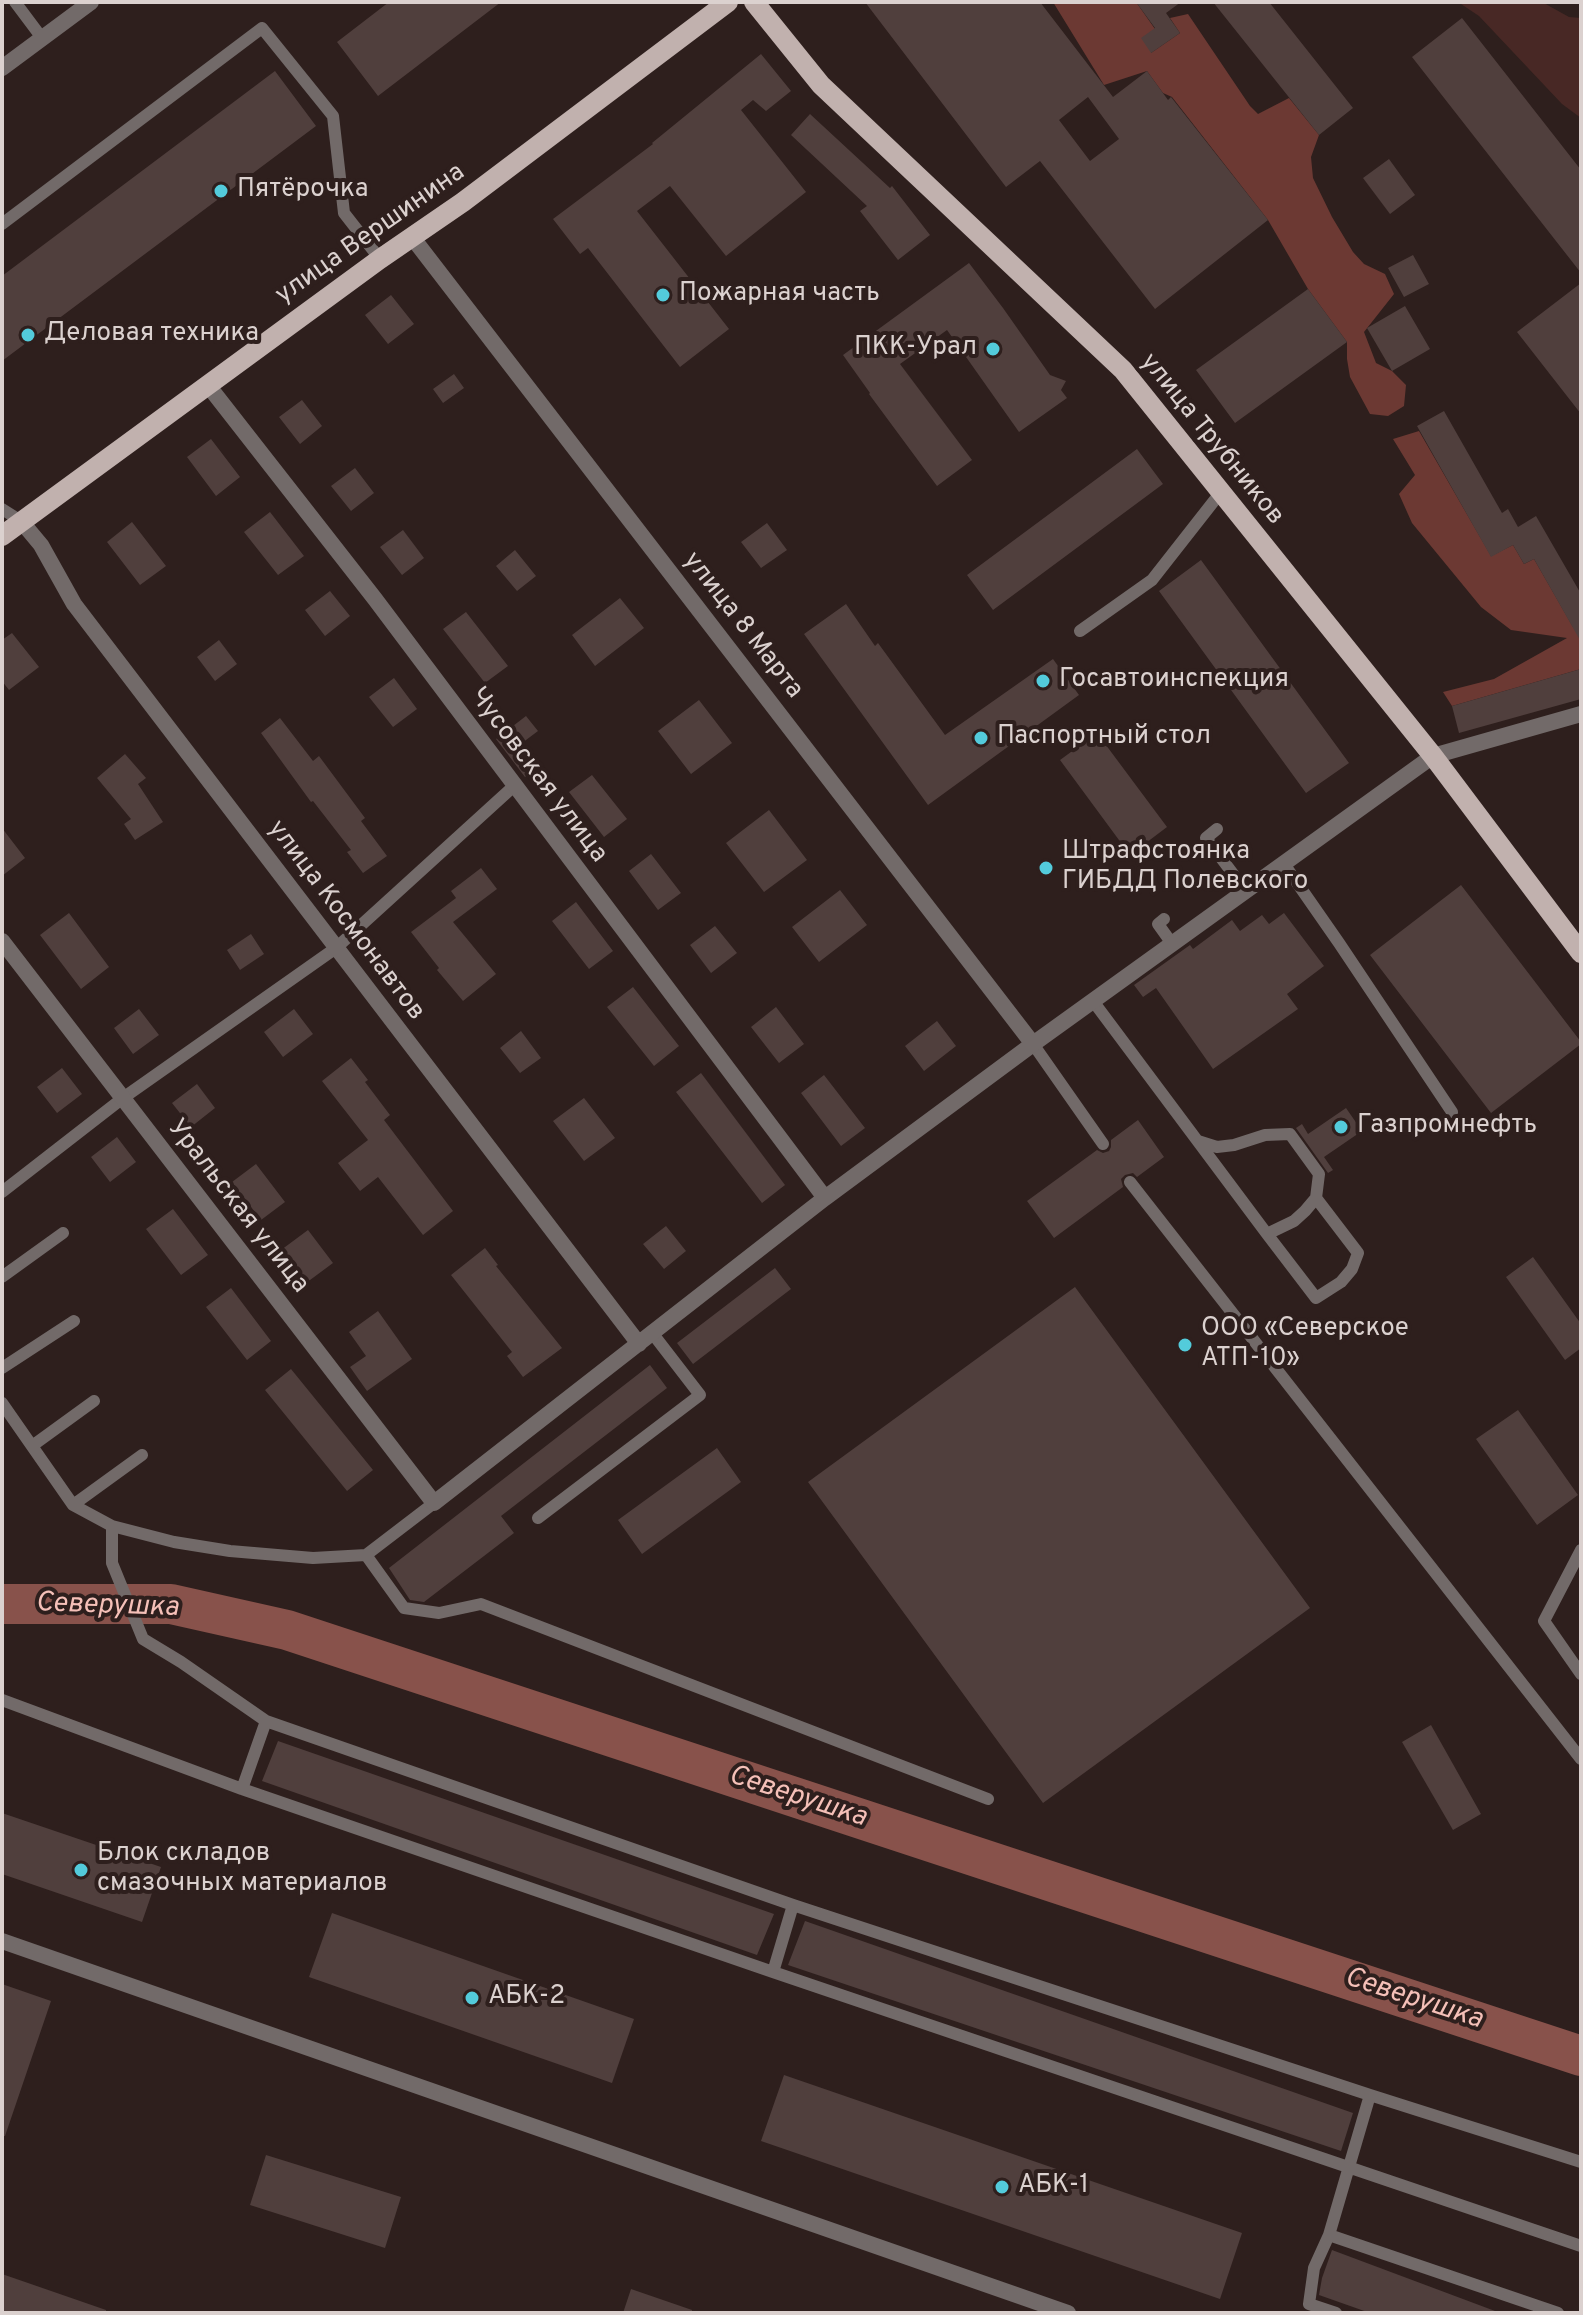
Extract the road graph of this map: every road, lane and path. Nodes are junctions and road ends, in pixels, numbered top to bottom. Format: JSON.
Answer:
{"nodes":[{"id":1,"x":15,"y":2,"type":"edge"},
{"id":2,"x":91,"y":2,"type":"edge"},
{"id":3,"x":728,"y":2,"type":"edge"},
{"id":4,"x":754,"y":2,"type":"edge"},
{"id":5,"x":42,"y":38,"type":"junction"},
{"id":6,"x":2,"y":68,"type":"edge"},
{"id":7,"x":2,"y":224,"type":"edge"},
{"id":8,"x":412,"y":237,"type":"junction"},
{"id":9,"x":380,"y":259,"type":"junction"},
{"id":10,"x":207,"y":384,"type":"junction"},
{"id":11,"x":1221,"y":492,"type":"junction"},
{"id":12,"x":2,"y":509,"type":"edge"},
{"id":13,"x":21,"y":521,"type":"junction"},
{"id":14,"x":2,"y":536,"type":"edge"},
{"id":15,"x":1080,"y":631,"type":"dead end"},
{"id":16,"x":1581,"y":714,"type":"edge"},
{"id":17,"x":1433,"y":756,"type":"junction"},
{"id":18,"x":514,"y":786,"type":"junction"},
{"id":19,"x":1217,"y":829,"type":"dead end"},
{"id":20,"x":1284,"y":864,"type":"junction"},
{"id":21,"x":1246,"y":891,"type":"junction"},
{"id":22,"x":1164,"y":919,"type":"dead end"},
{"id":23,"x":2,"y":941,"type":"edge"},
{"id":24,"x":1173,"y":945,"type":"junction"},
{"id":25,"x":336,"y":948,"type":"junction"},
{"id":26,"x":1581,"y":953,"type":"edge"},
{"id":27,"x":1093,"y":1001,"type":"junction"},
{"id":28,"x":1033,"y":1044,"type":"junction"},
{"id":29,"x":123,"y":1098,"type":"junction"},
{"id":30,"x":1452,"y":1112,"type":"dead end"},
{"id":31,"x":1198,"y":1141,"type":"junction"},
{"id":32,"x":1103,"y":1144,"type":"dead end"},
{"id":33,"x":1130,"y":1182,"type":"dead end"},
{"id":34,"x":2,"y":1192,"type":"edge"},
{"id":35,"x":825,"y":1198,"type":"junction"},
{"id":36,"x":1316,"y":1198,"type":"junction"},
{"id":37,"x":63,"y":1233,"type":"dead end"},
{"id":38,"x":1267,"y":1234,"type":"junction"},
{"id":39,"x":2,"y":1277,"type":"edge"},
{"id":40,"x":74,"y":1321,"type":"dead end"},
{"id":41,"x":653,"y":1334,"type":"junction"},
{"id":42,"x":639,"y":1344,"type":"junction"},
{"id":43,"x":2,"y":1368,"type":"edge"},
{"id":44,"x":94,"y":1401,"type":"dead end"},
{"id":45,"x":2,"y":1403,"type":"edge"},
{"id":46,"x":32,"y":1446,"type":"junction"},
{"id":47,"x":142,"y":1455,"type":"dead end"},
{"id":48,"x":434,"y":1503,"type":"junction"},
{"id":49,"x":73,"y":1505,"type":"junction"},
{"id":50,"x":538,"y":1518,"type":"dead end"},
{"id":51,"x":112,"y":1526,"type":"junction"},
{"id":52,"x":1581,"y":1550,"type":"edge"},
{"id":53,"x":366,"y":1555,"type":"junction"},
{"id":54,"x":1581,"y":1674,"type":"edge"},
{"id":55,"x":2,"y":1700,"type":"edge"},
{"id":56,"x":266,"y":1721,"type":"junction"},
{"id":57,"x":1581,"y":1759,"type":"edge"},
{"id":58,"x":242,"y":1789,"type":"junction"},
{"id":59,"x":988,"y":1799,"type":"dead end"},
{"id":60,"x":793,"y":1905,"type":"junction"},
{"id":61,"x":2,"y":1941,"type":"edge"},
{"id":62,"x":773,"y":1972,"type":"junction"},
{"id":63,"x":1370,"y":2095,"type":"junction"},
{"id":64,"x":1581,"y":2162,"type":"edge"},
{"id":65,"x":1350,"y":2168,"type":"junction"},
{"id":66,"x":1329,"y":2235,"type":"junction"},
{"id":67,"x":1581,"y":2246,"type":"edge"},
{"id":68,"x":1068,"y":2313,"type":"edge"},
{"id":69,"x":1336,"y":2313,"type":"edge"},
{"id":70,"x":1558,"y":2313,"type":"edge"}],
"edges":[{"from":1,"to":5,"type":"lane"},
{"from":2,"to":5,"type":"street"},
{"from":3,"to":8,"type":"main road","name":"улица Вершинина"},
{"from":4,"to":11,"type":"main road","name":"улица Трубников"},
{"from":5,"to":6,"type":"street"},
{"from":7,"to":9,"type":"lane"},
{"from":8,"to":9,"type":"main road","name":"улица Вершинина"},
{"from":8,"to":28,"type":"street","name":"улица 8 Марта"},
{"from":9,"to":10,"type":"main road","name":"улица Вершинина"},
{"from":10,"to":13,"type":"main road","name":"улица Вершинина"},
{"from":10,"to":18,"type":"street","name":"Чусовская улица"},
{"from":11,"to":15,"type":"lane"},
{"from":11,"to":17,"type":"main road","name":"улица Трубников"},
{"from":12,"to":13,"type":"lane"},
{"from":13,"to":14,"type":"main road","name":"улица Вершинина"},
{"from":13,"to":25,"type":"street","name":"улица Космонавтов"},
{"from":16,"to":17,"type":"street"},
{"from":17,"to":20,"type":"street"},
{"from":17,"to":26,"type":"main road","name":"улица Трубников"},
{"from":18,"to":25,"type":"lane"},
{"from":18,"to":35,"type":"street","name":"Чусовская улица"},
{"from":19,"to":21,"type":"lane"},
{"from":20,"to":21,"type":"street"},
{"from":20,"to":30,"type":"lane"},
{"from":21,"to":24,"type":"street"},
{"from":22,"to":24,"type":"lane"},
{"from":23,"to":29,"type":"street","name":"Уральская улица"},
{"from":24,"to":27,"type":"street"},
{"from":25,"to":29,"type":"lane"},
{"from":25,"to":42,"type":"street","name":"улица Космонавтов"},
{"from":27,"to":28,"type":"street"},
{"from":27,"to":31,"type":"lane"},
{"from":28,"to":32,"type":"lane"},
{"from":28,"to":35,"type":"street"},
{"from":29,"to":34,"type":"lane"},
{"from":29,"to":48,"type":"street","name":"Уральская улица"},
{"from":31,"to":36,"type":"lane"},
{"from":31,"to":38,"type":"lane"},
{"from":33,"to":57,"type":"lane"},
{"from":35,"to":41,"type":"street"},
{"from":36,"to":38,"type":"lane"},
{"from":36,"to":38,"type":"lane"},
{"from":37,"to":39,"type":"lane"},
{"from":40,"to":43,"type":"lane"},
{"from":41,"to":42,"type":"street"},
{"from":41,"to":50,"type":"lane"},
{"from":42,"to":48,"type":"street"},
{"from":44,"to":46,"type":"lane"},
{"from":45,"to":46,"type":"lane"},
{"from":46,"to":49,"type":"lane"},
{"from":47,"to":49,"type":"lane"},
{"from":48,"to":53,"type":"lane"},
{"from":49,"to":51,"type":"lane"},
{"from":51,"to":53,"type":"lane"},
{"from":51,"to":56,"type":"lane"},
{"from":52,"to":54,"type":"lane"},
{"from":53,"to":59,"type":"lane"},
{"from":55,"to":58,"type":"lane"},
{"from":56,"to":58,"type":"lane"},
{"from":56,"to":60,"type":"lane"},
{"from":58,"to":62,"type":"lane"},
{"from":60,"to":62,"type":"lane"},
{"from":60,"to":63,"type":"lane"},
{"from":61,"to":68,"type":"street"},
{"from":62,"to":65,"type":"lane"},
{"from":63,"to":64,"type":"lane"},
{"from":63,"to":65,"type":"lane"},
{"from":65,"to":66,"type":"lane"},
{"from":65,"to":67,"type":"lane"},
{"from":66,"to":69,"type":"lane"},
{"from":66,"to":70,"type":"lane"}]}
